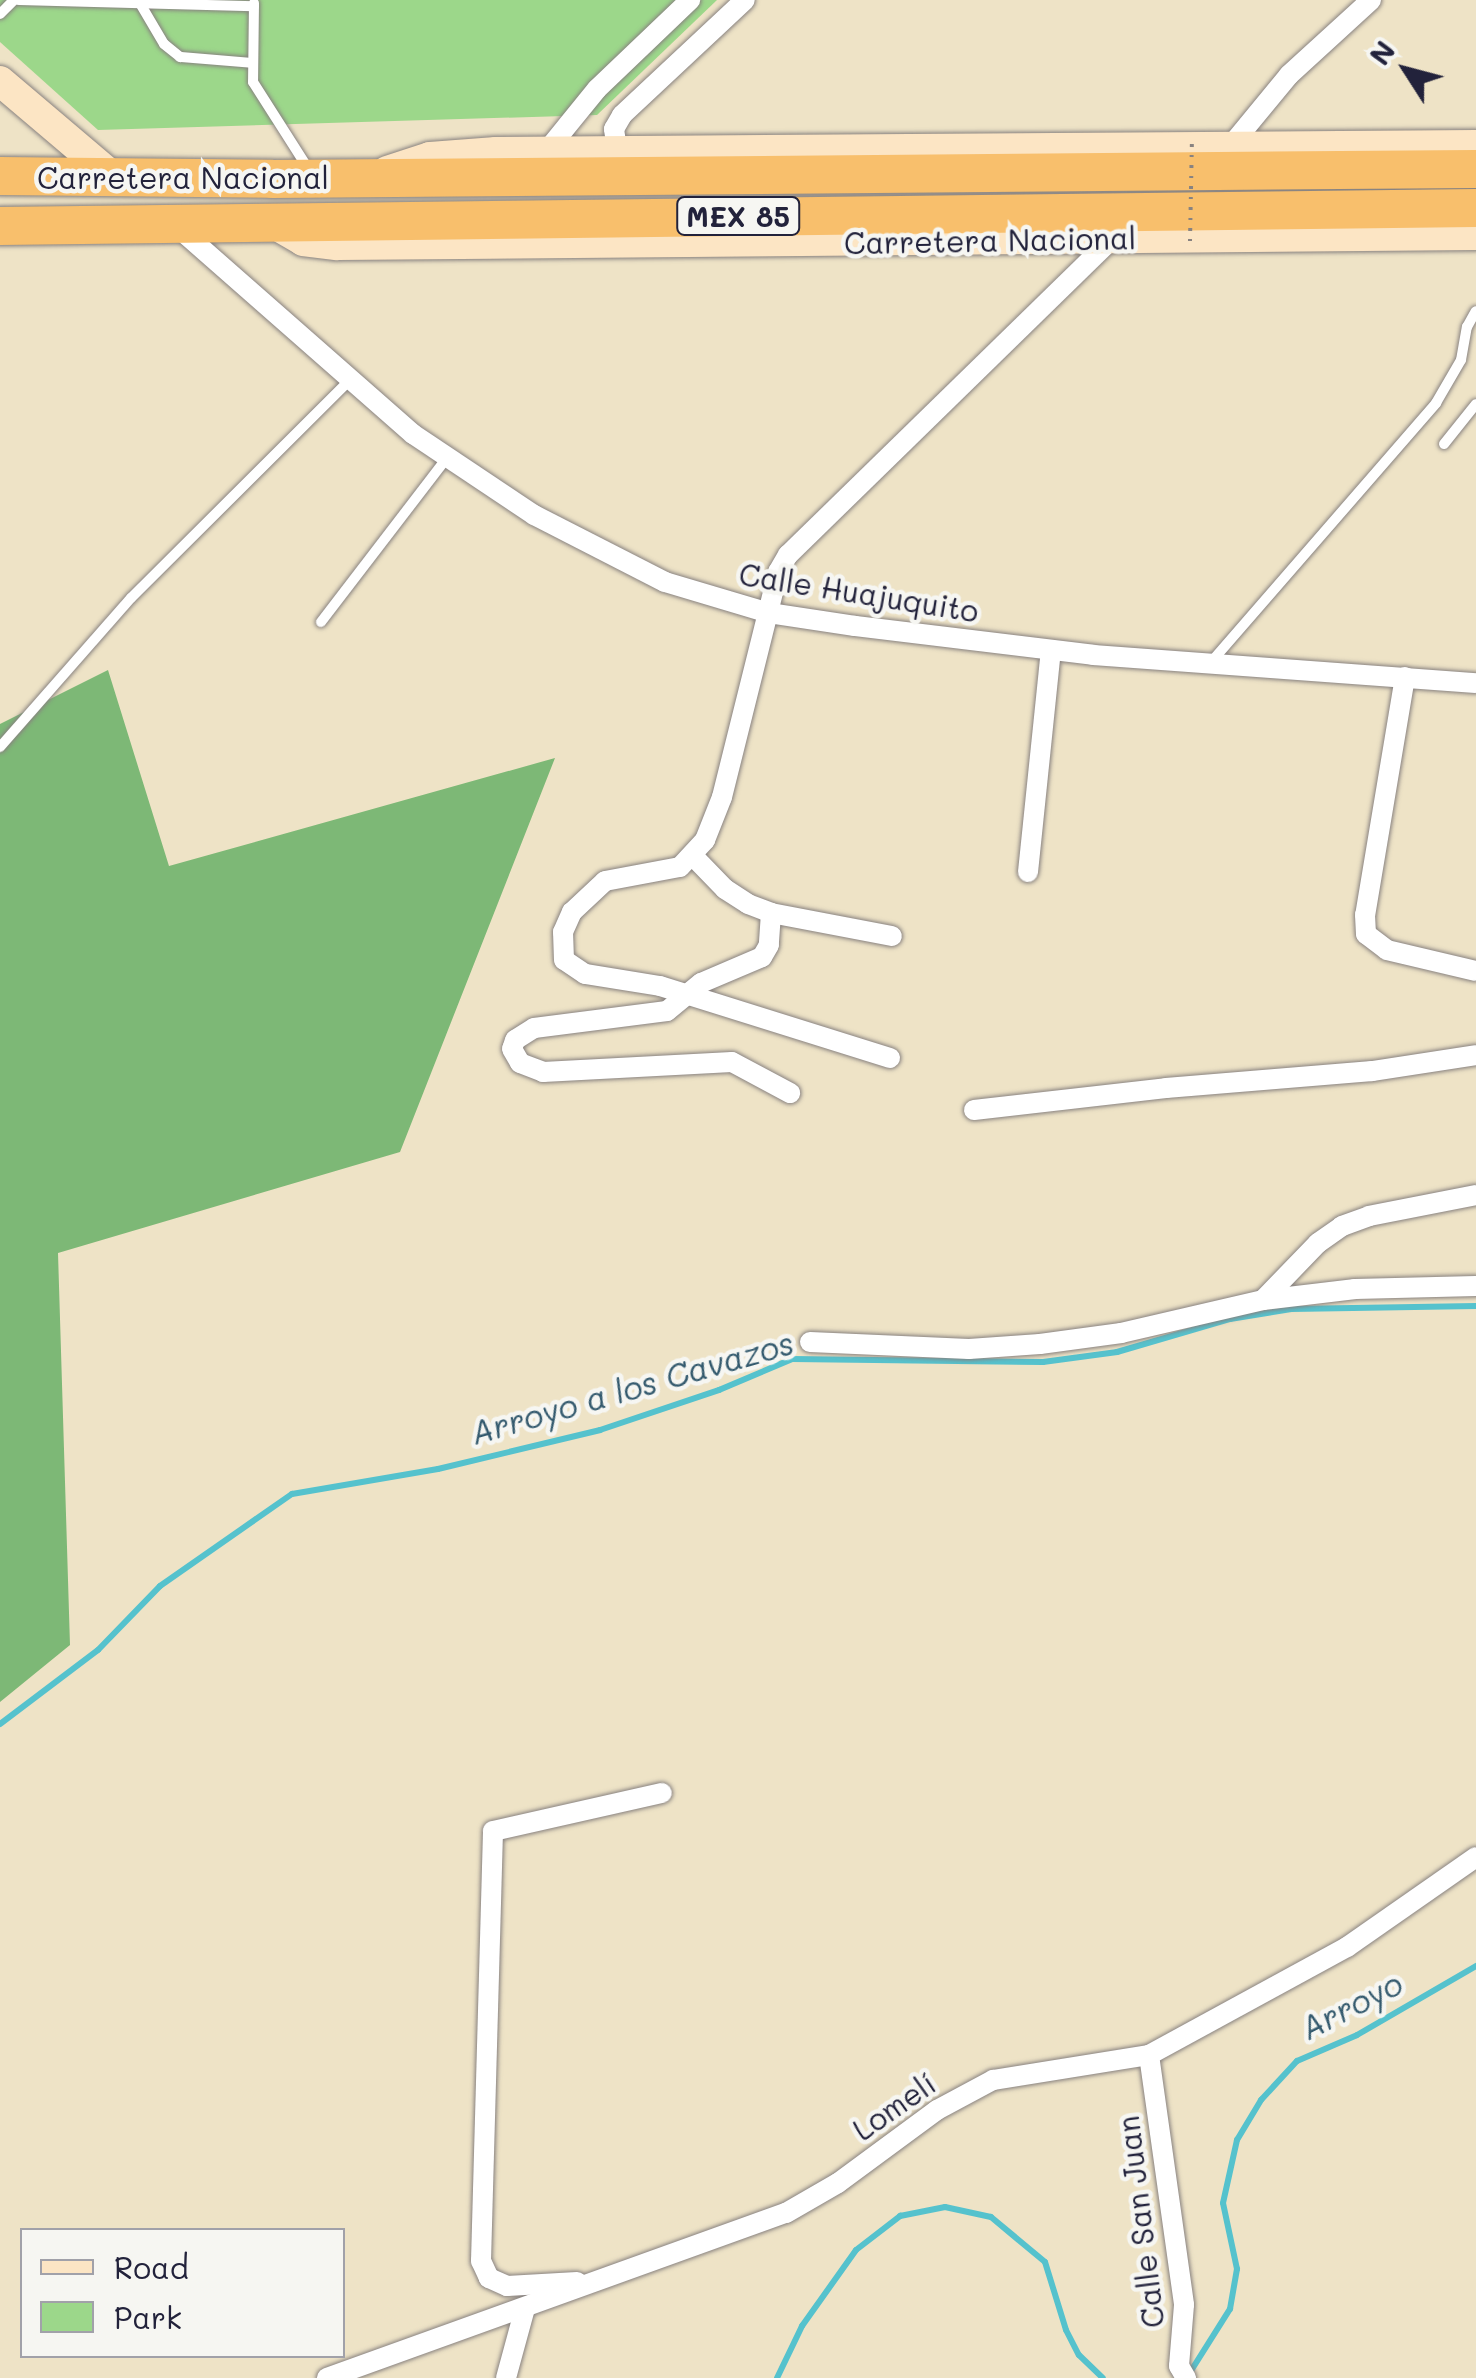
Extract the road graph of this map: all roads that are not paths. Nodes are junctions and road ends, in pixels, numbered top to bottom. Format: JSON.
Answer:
{"nodes":[{"id":1,"x":16,"y":0,"type":"edge"},
{"id":2,"x":690,"y":0,"type":"edge"},
{"id":3,"x":745,"y":0,"type":"edge"},
{"id":4,"x":1371,"y":0,"type":"edge"},
{"id":5,"x":254,"y":3,"type":"edge"},
{"id":6,"x":141,"y":5,"type":"junction"},
{"id":7,"x":0,"y":14,"type":"edge"},
{"id":8,"x":253,"y":62,"type":"junction"},
{"id":9,"x":0,"y":81,"type":"edge"},
{"id":10,"x":1233,"y":143,"type":"junction"},
{"id":11,"x":1476,"y":144,"type":"edge"},
{"id":12,"x":624,"y":152,"type":"junction"},
{"id":13,"x":545,"y":153,"type":"junction"},
{"id":14,"x":1476,"y":168,"type":"edge"},
{"id":15,"x":0,"y":176,"type":"edge"},
{"id":16,"x":113,"y":177,"type":"junction"},
{"id":17,"x":366,"y":178,"type":"junction"},
{"id":18,"x":316,"y":179,"type":"junction"},
{"id":19,"x":1476,"y":208,"type":"edge"},
{"id":20,"x":269,"y":221,"type":"junction"},
{"id":21,"x":174,"y":223,"type":"junction"},
{"id":22,"x":0,"y":226,"type":"edge"},
{"id":23,"x":1476,"y":234,"type":"edge"},
{"id":24,"x":1113,"y":238,"type":"junction"},
{"id":25,"x":1476,"y":311,"type":"edge"},
{"id":26,"x":350,"y":381,"type":"junction"},
{"id":27,"x":1476,"y":404,"type":"edge"},
{"id":28,"x":1444,"y":444,"type":"dead end"},
{"id":29,"x":447,"y":458,"type":"junction"},
{"id":30,"x":769,"y":612,"type":"junction"},
{"id":31,"x":322,"y":622,"type":"dead end"},
{"id":32,"x":1051,"y":650,"type":"junction"},
{"id":33,"x":1211,"y":663,"type":"junction"},
{"id":34,"x":1405,"y":677,"type":"junction"},
{"id":35,"x":1476,"y":683,"type":"edge"},
{"id":36,"x":0,"y":747,"type":"edge"},
{"id":37,"x":692,"y":856,"type":"junction"},
{"id":38,"x":1028,"y":872,"type":"dead end"},
{"id":39,"x":771,"y":912,"type":"junction"},
{"id":40,"x":892,"y":936,"type":"dead end"},
{"id":41,"x":1476,"y":971,"type":"edge"},
{"id":42,"x":690,"y":996,"type":"junction"},
{"id":43,"x":1476,"y":1054,"type":"edge"},
{"id":44,"x":890,"y":1058,"type":"dead end"},
{"id":45,"x":790,"y":1092,"type":"dead end"},
{"id":46,"x":974,"y":1110,"type":"dead end"},
{"id":47,"x":1476,"y":1195,"type":"edge"},
{"id":48,"x":1476,"y":1286,"type":"edge"},
{"id":49,"x":1263,"y":1300,"type":"junction"},
{"id":50,"x":810,"y":1342,"type":"dead end"},
{"id":51,"x":662,"y":1793,"type":"dead end"},
{"id":52,"x":1476,"y":1856,"type":"edge"},
{"id":53,"x":1149,"y":2055,"type":"junction"},
{"id":54,"x":590,"y":2282,"type":"junction"},
{"id":55,"x":525,"y":2308,"type":"junction"},
{"id":56,"x":1183,"y":2375,"type":"edge"},
{"id":57,"x":327,"y":2378,"type":"edge"},
{"id":58,"x":506,"y":2378,"type":"edge"}],
"edges":[{"from":1,"to":6,"type":"lane"},
{"from":1,"to":7,"type":"lane"},
{"from":2,"to":13,"type":"street"},
{"from":3,"to":12,"type":"street"},
{"from":4,"to":10,"type":"street"},
{"from":5,"to":6,"type":"lane"},
{"from":5,"to":8,"type":"lane"},
{"from":6,"to":8,"type":"lane"},
{"from":8,"to":18,"type":"lane"},
{"from":9,"to":16,"type":"main road"},
{"from":10,"to":11,"type":"main road","name":"Carretera Nacional","number":"MEX 85"},
{"from":10,"to":12,"type":"main road","name":"Carretera Nacional","number":"MEX 85"},
{"from":12,"to":13,"type":"main road","name":"Carretera Nacional","number":"MEX 85"},
{"from":13,"to":17,"type":"main road","name":"Carretera Nacional","number":"MEX 85"},
{"from":14,"to":17,"type":"highway","name":"Carretera Nacional","number":"MEX 85"},
{"from":15,"to":16,"type":"highway","name":"Carretera Nacional","number":"MEX 85"},
{"from":16,"to":18,"type":"highway","name":"Carretera Nacional","number":"MEX 85"},
{"from":17,"to":18,"type":"highway","name":"Carretera Nacional","number":"MEX 85"},
{"from":19,"to":20,"type":"highway","name":"Carretera Nacional","number":"MEX 85"},
{"from":20,"to":21,"type":"highway","name":"Carretera Nacional","number":"MEX 85"},
{"from":20,"to":24,"type":"main road","name":"Carretera Nacional","number":"MEX 85"},
{"from":21,"to":22,"type":"highway","name":"Carretera Nacional","number":"MEX 85"},
{"from":21,"to":26,"type":"street","name":"Calle Huajuquito"},
{"from":23,"to":24,"type":"main road","name":"Carretera Nacional","number":"MEX 85"},
{"from":24,"to":30,"type":"street"},
{"from":25,"to":33,"type":"lane"},
{"from":26,"to":29,"type":"street","name":"Calle Huajuquito"},
{"from":26,"to":36,"type":"lane"},
{"from":27,"to":28,"type":"lane"},
{"from":29,"to":30,"type":"street","name":"Calle Huajuquito"},
{"from":29,"to":31,"type":"lane"},
{"from":30,"to":32,"type":"street","name":"Calle Huajuquito"},
{"from":30,"to":37,"type":"street"},
{"from":32,"to":33,"type":"street","name":"Calle Huajuquito"},
{"from":32,"to":38,"type":"street"},
{"from":33,"to":34,"type":"street","name":"Calle Huajuquito"},
{"from":34,"to":35,"type":"street","name":"Calle Huajuquito"},
{"from":34,"to":41,"type":"street"},
{"from":37,"to":39,"type":"street"},
{"from":37,"to":42,"type":"street"},
{"from":39,"to":40,"type":"street"},
{"from":39,"to":42,"type":"street"},
{"from":42,"to":44,"type":"street"},
{"from":42,"to":45,"type":"street"},
{"from":43,"to":46,"type":"street"},
{"from":47,"to":49,"type":"street"},
{"from":48,"to":49,"type":"street"},
{"from":49,"to":50,"type":"street"},
{"from":51,"to":54,"type":"street"},
{"from":52,"to":53,"type":"street","name":"Lomelí"},
{"from":53,"to":54,"type":"street","name":"Lomelí"},
{"from":53,"to":56,"type":"street","name":"Calle San Juan"},
{"from":54,"to":55,"type":"street","name":"Lomelí"},
{"from":55,"to":57,"type":"street","name":"Lomelí"},
{"from":55,"to":58,"type":"street"}]}
